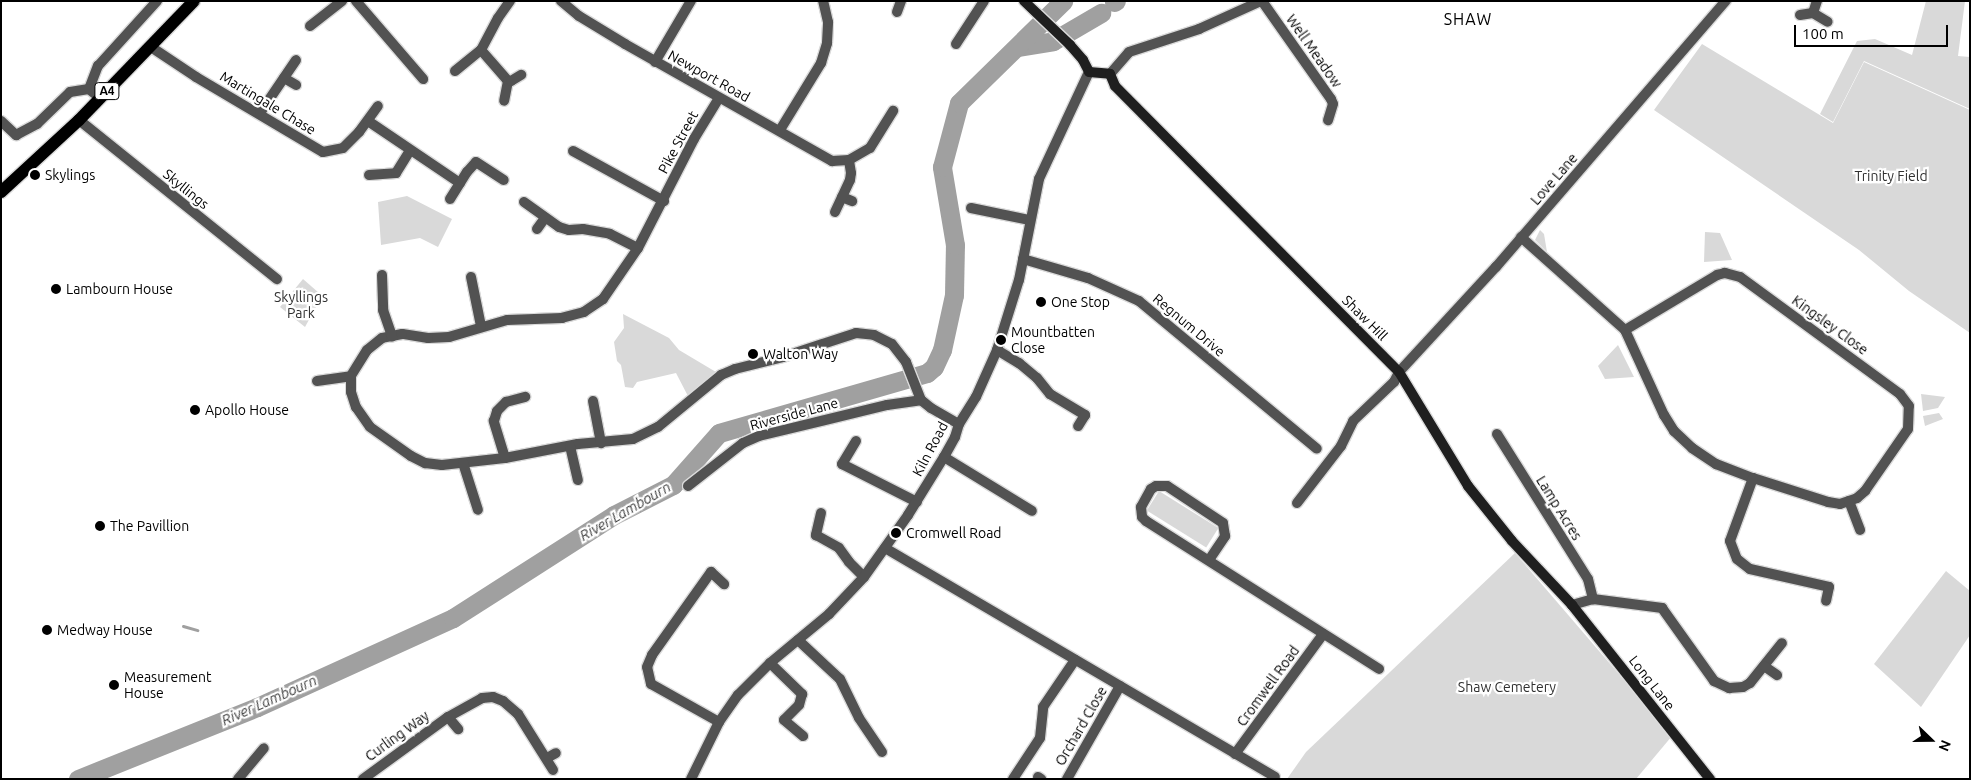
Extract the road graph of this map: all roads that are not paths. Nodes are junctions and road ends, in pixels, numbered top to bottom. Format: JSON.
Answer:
{"nodes":[{"id":1,"x":157,"y":1,"type":"edge"},
{"id":2,"x":194,"y":1,"type":"edge"},
{"id":3,"x":342,"y":1,"type":"edge"},
{"id":4,"x":356,"y":1,"type":"edge"},
{"id":5,"x":510,"y":1,"type":"edge"},
{"id":6,"x":561,"y":1,"type":"edge"},
{"id":7,"x":691,"y":1,"type":"edge"},
{"id":8,"x":822,"y":1,"type":"edge"},
{"id":9,"x":901,"y":1,"type":"edge"},
{"id":10,"x":984,"y":1,"type":"edge"},
{"id":11,"x":1024,"y":1,"type":"edge"},
{"id":12,"x":1261,"y":1,"type":"edge"},
{"id":13,"x":1726,"y":1,"type":"edge"},
{"id":14,"x":1817,"y":1,"type":"edge"},
{"id":15,"x":897,"y":12,"type":"dead end"},
{"id":16,"x":1813,"y":13,"type":"junction"},
{"id":17,"x":1800,"y":15,"type":"dead end"},
{"id":18,"x":1828,"y":22,"type":"dead end"},
{"id":19,"x":310,"y":26,"type":"dead end"},
{"id":20,"x":956,"y":44,"type":"dead end"},
{"id":21,"x":151,"y":47,"type":"junction"},
{"id":22,"x":481,"y":50,"type":"junction"},
{"id":23,"x":296,"y":60,"type":"dead end"},
{"id":24,"x":655,"y":62,"type":"junction"},
{"id":25,"x":455,"y":71,"type":"dead end"},
{"id":26,"x":1089,"y":72,"type":"junction"},
{"id":27,"x":1110,"y":74,"type":"junction"},
{"id":28,"x":521,"y":75,"type":"dead end"},
{"id":29,"x":284,"y":78,"type":"junction"},
{"id":30,"x":423,"y":79,"type":"dead end"},
{"id":31,"x":508,"y":81,"type":"junction"},
{"id":32,"x":296,"y":86,"type":"dead end"},
{"id":33,"x":89,"y":89,"type":"junction"},
{"id":34,"x":100,"y":98,"type":"junction"},
{"id":35,"x":719,"y":98,"type":"junction"},
{"id":36,"x":504,"y":101,"type":"dead end"},
{"id":37,"x":378,"y":106,"type":"dead end"},
{"id":38,"x":893,"y":111,"type":"dead end"},
{"id":39,"x":260,"y":113,"type":"junction"},
{"id":40,"x":79,"y":120,"type":"junction"},
{"id":41,"x":1328,"y":120,"type":"dead end"},
{"id":42,"x":1,"y":121,"type":"edge"},
{"id":43,"x":368,"y":121,"type":"junction"},
{"id":44,"x":780,"y":130,"type":"junction"},
{"id":45,"x":410,"y":151,"type":"junction"},
{"id":46,"x":573,"y":151,"type":"dead end"},
{"id":47,"x":849,"y":160,"type":"junction"},
{"id":48,"x":368,"y":175,"type":"dead end"},
{"id":49,"x":504,"y":180,"type":"dead end"},
{"id":50,"x":460,"y":183,"type":"junction"},
{"id":51,"x":1,"y":192,"type":"edge"},
{"id":52,"x":450,"y":199,"type":"dead end"},
{"id":53,"x":664,"y":201,"type":"junction"},
{"id":54,"x":524,"y":202,"type":"dead end"},
{"id":55,"x":971,"y":208,"type":"dead end"},
{"id":56,"x":835,"y":212,"type":"dead end"},
{"id":57,"x":545,"y":218,"type":"junction"},
{"id":58,"x":1029,"y":220,"type":"junction"},
{"id":59,"x":537,"y":229,"type":"dead end"},
{"id":60,"x":1521,"y":237,"type":"junction"},
{"id":61,"x":638,"y":248,"type":"junction"},
{"id":62,"x":1023,"y":259,"type":"junction"},
{"id":63,"x":382,"y":275,"type":"dead end"},
{"id":64,"x":471,"y":277,"type":"dead end"},
{"id":65,"x":277,"y":279,"type":"dead end"},
{"id":66,"x":481,"y":326,"type":"junction"},
{"id":67,"x":1625,"y":330,"type":"junction"},
{"id":68,"x":392,"y":336,"type":"junction"},
{"id":69,"x":997,"y":350,"type":"junction"},
{"id":70,"x":1399,"y":372,"type":"junction"},
{"id":71,"x":351,"y":376,"type":"junction"},
{"id":72,"x":316,"y":381,"type":"dead end"},
{"id":73,"x":1050,"y":394,"type":"junction"},
{"id":74,"x":525,"y":397,"type":"dead end"},
{"id":75,"x":920,"y":397,"type":"junction"},
{"id":76,"x":594,"y":401,"type":"dead end"},
{"id":77,"x":1042,"y":403,"type":"dead end"},
{"id":78,"x":959,"y":424,"type":"junction"},
{"id":79,"x":1078,"y":426,"type":"dead end"},
{"id":80,"x":1497,"y":434,"type":"dead end"},
{"id":81,"x":856,"y":441,"type":"dead end"},
{"id":82,"x":601,"y":442,"type":"junction"},
{"id":83,"x":570,"y":446,"type":"junction"},
{"id":84,"x":1317,"y":449,"type":"dead end"},
{"id":85,"x":944,"y":457,"type":"junction"},
{"id":86,"x":505,"y":458,"type":"junction"},
{"id":87,"x":463,"y":463,"type":"junction"},
{"id":88,"x":1753,"y":478,"type":"junction"},
{"id":89,"x":578,"y":480,"type":"dead end"},
{"id":90,"x":688,"y":486,"type":"dead end"},
{"id":91,"x":1849,"y":501,"type":"junction"},
{"id":92,"x":917,"y":502,"type":"junction"},
{"id":93,"x":1297,"y":503,"type":"dead end"},
{"id":94,"x":478,"y":510,"type":"dead end"},
{"id":95,"x":1032,"y":511,"type":"dead end"},
{"id":96,"x":821,"y":513,"type":"dead end"},
{"id":97,"x":1860,"y":530,"type":"dead end"},
{"id":98,"x":885,"y":548,"type":"junction"},
{"id":99,"x":1209,"y":560,"type":"junction"},
{"id":100,"x":864,"y":576,"type":"junction"},
{"id":101,"x":724,"y":584,"type":"dead end"},
{"id":102,"x":1593,"y":599,"type":"junction"},
{"id":103,"x":1826,"y":601,"type":"dead end"},
{"id":104,"x":1572,"y":605,"type":"junction"},
{"id":105,"x":1323,"y":634,"type":"junction"},
{"id":106,"x":798,"y":640,"type":"junction"},
{"id":107,"x":1782,"y":643,"type":"dead end"},
{"id":108,"x":1075,"y":660,"type":"junction"},
{"id":109,"x":770,"y":663,"type":"junction"},
{"id":110,"x":1764,"y":666,"type":"junction"},
{"id":111,"x":1379,"y":669,"type":"dead end"},
{"id":112,"x":1777,"y":675,"type":"dead end"},
{"id":113,"x":1120,"y":686,"type":"junction"},
{"id":114,"x":448,"y":717,"type":"junction"},
{"id":115,"x":719,"y":722,"type":"junction"},
{"id":116,"x":458,"y":729,"type":"dead end"},
{"id":117,"x":803,"y":736,"type":"dead end"},
{"id":118,"x":264,"y":748,"type":"dead end"},
{"id":119,"x":882,"y":752,"type":"dead end"},
{"id":120,"x":556,"y":753,"type":"dead end"},
{"id":121,"x":1235,"y":754,"type":"junction"},
{"id":122,"x":547,"y":758,"type":"junction"},
{"id":123,"x":553,"y":770,"type":"dead end"},
{"id":124,"x":1275,"y":777,"type":"dead end"},
{"id":125,"x":238,"y":779,"type":"edge"},
{"id":126,"x":363,"y":779,"type":"edge"},
{"id":127,"x":691,"y":779,"type":"edge"},
{"id":128,"x":1013,"y":779,"type":"edge"},
{"id":129,"x":1066,"y":779,"type":"edge"},
{"id":130,"x":1710,"y":779,"type":"edge"}],
"edges":[{"from":1,"to":33,"type":"street"},
{"from":2,"to":21,"type":"main road","number":"A4"},
{"from":3,"to":19,"type":"street"},
{"from":4,"to":30,"type":"street"},
{"from":5,"to":22,"type":"street"},
{"from":6,"to":24,"type":"street","name":"Newport Road"},
{"from":7,"to":24,"type":"street"},
{"from":8,"to":44,"type":"street"},
{"from":9,"to":15,"type":"street"},
{"from":10,"to":20,"type":"street"},
{"from":11,"to":26,"type":"main road"},
{"from":12,"to":27,"type":"street"},
{"from":12,"to":41,"type":"street","name":"Well Meadow"},
{"from":13,"to":60,"type":"street","name":"Love Lane"},
{"from":14,"to":16,"type":"street"},
{"from":16,"to":17,"type":"street"},
{"from":16,"to":18,"type":"street"},
{"from":21,"to":34,"type":"main road","number":"A4"},
{"from":21,"to":39,"type":"street","name":"Martingale Chase"},
{"from":22,"to":25,"type":"street"},
{"from":22,"to":31,"type":"street"},
{"from":23,"to":29,"type":"street"},
{"from":24,"to":35,"type":"street","name":"Newport Road"},
{"from":26,"to":27,"type":"main road"},
{"from":26,"to":58,"type":"street","name":"Kiln Road"},
{"from":27,"to":70,"type":"main road","name":"Shaw Hill"},
{"from":28,"to":31,"type":"street"},
{"from":29,"to":32,"type":"street"},
{"from":29,"to":39,"type":"street"},
{"from":31,"to":36,"type":"street"},
{"from":33,"to":34,"type":"street"},
{"from":33,"to":42,"type":"street"},
{"from":34,"to":40,"type":"main road","number":"A4"},
{"from":35,"to":44,"type":"street","name":"Newport Road"},
{"from":35,"to":53,"type":"street","name":"Pike Street"},
{"from":37,"to":43,"type":"street","name":"Martingale Chase"},
{"from":38,"to":47,"type":"street"},
{"from":39,"to":43,"type":"street","name":"Martingale Chase"},
{"from":40,"to":51,"type":"main road","number":"A4"},
{"from":40,"to":65,"type":"street","name":"Skyllings"},
{"from":43,"to":45,"type":"street"},
{"from":44,"to":47,"type":"street","name":"Newport Road"},
{"from":45,"to":48,"type":"street"},
{"from":45,"to":50,"type":"street"},
{"from":46,"to":53,"type":"street"},
{"from":47,"to":56,"type":"street"},
{"from":49,"to":50,"type":"street"},
{"from":50,"to":52,"type":"street"},
{"from":53,"to":61,"type":"street","name":"Pike Street"},
{"from":54,"to":57,"type":"street"},
{"from":55,"to":58,"type":"street"},
{"from":57,"to":59,"type":"street"},
{"from":57,"to":61,"type":"street"},
{"from":58,"to":62,"type":"street","name":"Kiln Road"},
{"from":60,"to":67,"type":"street"},
{"from":60,"to":70,"type":"street","name":"Love Lane"},
{"from":61,"to":66,"type":"street"},
{"from":62,"to":69,"type":"street","name":"Kiln Road"},
{"from":62,"to":84,"type":"street","name":"Regnum Drive"},
{"from":63,"to":68,"type":"street"},
{"from":64,"to":66,"type":"street"},
{"from":66,"to":68,"type":"street"},
{"from":67,"to":88,"type":"street"},
{"from":67,"to":91,"type":"street","name":"Kingsley Close"},
{"from":68,"to":71,"type":"street"},
{"from":69,"to":73,"type":"street"},
{"from":69,"to":78,"type":"street","name":"Kiln Road"},
{"from":70,"to":93,"type":"street","name":"Love Lane"},
{"from":70,"to":104,"type":"main road","name":"Shaw Hill"},
{"from":71,"to":72,"type":"street"},
{"from":71,"to":87,"type":"street"},
{"from":73,"to":77,"type":"street"},
{"from":73,"to":79,"type":"street"},
{"from":74,"to":86,"type":"street"},
{"from":75,"to":78,"type":"street"},
{"from":75,"to":82,"type":"street"},
{"from":75,"to":90,"type":"street","name":"Riverside Lane"},
{"from":76,"to":82,"type":"street"},
{"from":78,"to":85,"type":"street","name":"Kiln Road"},
{"from":80,"to":102,"type":"street","name":"Lamp Acres"},
{"from":81,"to":92,"type":"street"},
{"from":82,"to":83,"type":"street"},
{"from":83,"to":86,"type":"street"},
{"from":83,"to":89,"type":"street"},
{"from":85,"to":92,"type":"street","name":"Kiln Road"},
{"from":85,"to":95,"type":"street"},
{"from":86,"to":87,"type":"street"},
{"from":87,"to":94,"type":"street"},
{"from":88,"to":91,"type":"street"},
{"from":88,"to":103,"type":"street"},
{"from":91,"to":97,"type":"street"},
{"from":92,"to":98,"type":"street","name":"Kiln Road"},
{"from":96,"to":100,"type":"street"},
{"from":98,"to":100,"type":"street","name":"Kiln Road"},
{"from":98,"to":108,"type":"street"},
{"from":99,"to":99,"type":"street"},
{"from":99,"to":105,"type":"street"},
{"from":100,"to":106,"type":"street","name":"Kiln Road"},
{"from":101,"to":115,"type":"street"},
{"from":102,"to":104,"type":"street"},
{"from":102,"to":110,"type":"street"},
{"from":104,"to":130,"type":"main road","name":"Long Lane"},
{"from":105,"to":111,"type":"street"},
{"from":105,"to":121,"type":"street","name":"Cromwell Road"},
{"from":106,"to":109,"type":"street","name":"Kiln Road"},
{"from":106,"to":119,"type":"street"},
{"from":107,"to":110,"type":"street"},
{"from":108,"to":113,"type":"street"},
{"from":108,"to":128,"type":"street"},
{"from":109,"to":115,"type":"street","name":"Kiln Road"},
{"from":109,"to":117,"type":"street"},
{"from":110,"to":112,"type":"street"},
{"from":113,"to":121,"type":"street"},
{"from":113,"to":129,"type":"street","name":"Orchard Close"},
{"from":114,"to":116,"type":"street","name":"Curling Way"},
{"from":114,"to":122,"type":"street","name":"Curling Way"},
{"from":114,"to":126,"type":"street","name":"Curling Way"},
{"from":115,"to":127,"type":"street","name":"Kiln Road"},
{"from":118,"to":125,"type":"street"},
{"from":120,"to":122,"type":"street"},
{"from":121,"to":124,"type":"street"},
{"from":122,"to":123,"type":"street","name":"Curling Way"}]}
